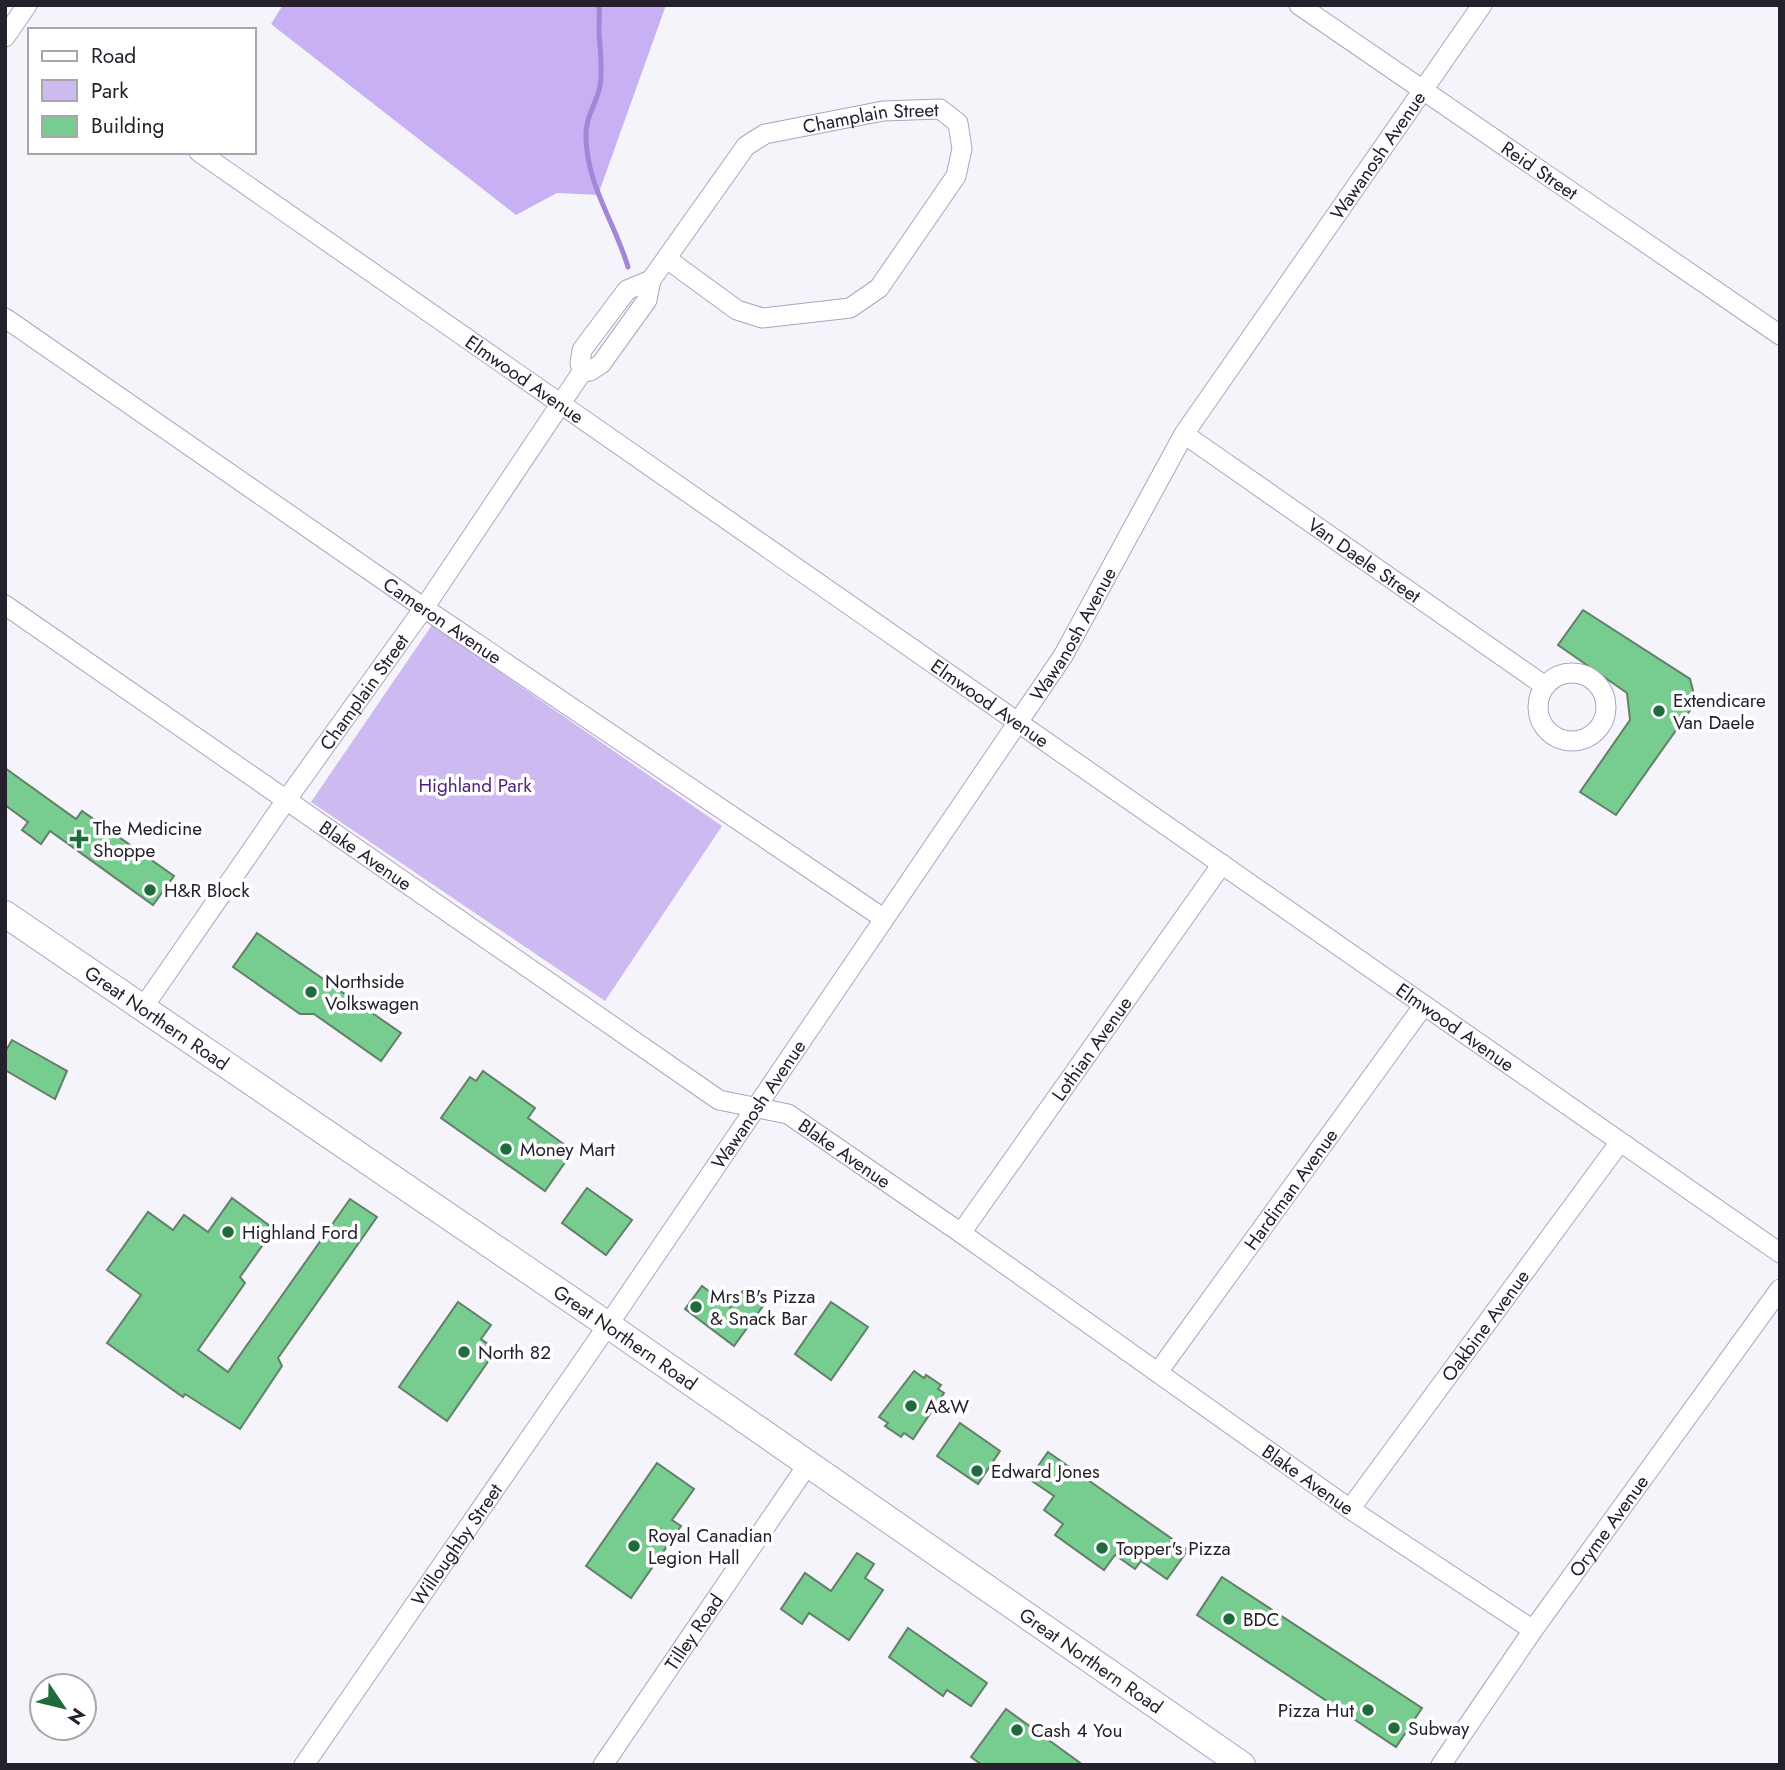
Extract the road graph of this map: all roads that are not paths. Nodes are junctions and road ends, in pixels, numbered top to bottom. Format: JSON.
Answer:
{"nodes":[{"id":1,"x":27,"y":5,"type":"edge"},
{"id":2,"x":1299,"y":5,"type":"edge"},
{"id":3,"x":1482,"y":5,"type":"edge"},
{"id":4,"x":14,"y":28,"type":"edge"},
{"id":5,"x":1422,"y":92,"type":"junction"},
{"id":6,"x":202,"y":154,"type":"edge"},
{"id":7,"x":667,"y":259,"type":"junction"},
{"id":8,"x":5,"y":318,"type":"edge"},
{"id":9,"x":1780,"y":335,"type":"edge"},
{"id":10,"x":561,"y":404,"type":"junction"},
{"id":11,"x":1184,"y":435,"type":"junction"},
{"id":12,"x":5,"y":605,"type":"edge"},
{"id":13,"x":424,"y":608,"type":"junction"},
{"id":14,"x":1545,"y":686,"type":"dead end"},
{"id":15,"x":1017,"y":722,"type":"junction"},
{"id":16,"x":287,"y":799,"type":"junction"},
{"id":17,"x":1222,"y":864,"type":"junction"},
{"id":18,"x":5,"y":914,"type":"edge"},
{"id":19,"x":883,"y":918,"type":"junction"},
{"id":20,"x":1424,"y":1005,"type":"junction"},
{"id":21,"x":142,"y":1009,"type":"junction"},
{"id":22,"x":756,"y":1107,"type":"junction"},
{"id":23,"x":1620,"y":1142,"type":"junction"},
{"id":24,"x":961,"y":1233,"type":"junction"},
{"id":25,"x":1780,"y":1253,"type":"edge"},
{"id":26,"x":1780,"y":1289,"type":"edge"},
{"id":27,"x":608,"y":1325,"type":"junction"},
{"id":28,"x":1158,"y":1372,"type":"junction"},
{"id":29,"x":808,"y":1464,"type":"junction"},
{"id":30,"x":1350,"y":1509,"type":"junction"},
{"id":31,"x":1533,"y":1630,"type":"junction"},
{"id":32,"x":304,"y":1765,"type":"edge"},
{"id":33,"x":603,"y":1765,"type":"edge"},
{"id":34,"x":1242,"y":1765,"type":"edge"},
{"id":35,"x":1441,"y":1765,"type":"edge"}],
"edges":[{"from":1,"to":4,"type":"street"},
{"from":2,"to":5,"type":"street","name":"Reid Street"},
{"from":3,"to":5,"type":"street","name":"Wawanosh Avenue"},
{"from":5,"to":9,"type":"street","name":"Reid Street"},
{"from":5,"to":11,"type":"street","name":"Wawanosh Avenue"},
{"from":6,"to":10,"type":"street","name":"Elmwood Avenue"},
{"from":7,"to":7,"type":"street","name":"Champlain Street"},
{"from":7,"to":10,"type":"street","name":"Champlain Street"},
{"from":8,"to":13,"type":"street","name":"Cameron Avenue"},
{"from":10,"to":13,"type":"street","name":"Champlain Street"},
{"from":10,"to":15,"type":"street","name":"Elmwood Avenue"},
{"from":11,"to":14,"type":"street","name":"Van Daele Street"},
{"from":11,"to":15,"type":"street","name":"Wawanosh Avenue"},
{"from":12,"to":16,"type":"street","name":"Blake Avenue"},
{"from":13,"to":16,"type":"street","name":"Champlain Street"},
{"from":13,"to":19,"type":"street","name":"Cameron Avenue"},
{"from":15,"to":17,"type":"street","name":"Elmwood Avenue"},
{"from":15,"to":19,"type":"street","name":"Wawanosh Avenue"},
{"from":16,"to":21,"type":"street","name":"Champlain Street"},
{"from":16,"to":22,"type":"street","name":"Blake Avenue"},
{"from":17,"to":20,"type":"street","name":"Elmwood Avenue"},
{"from":17,"to":24,"type":"street","name":"Lothian Avenue"},
{"from":18,"to":21,"type":"main road","name":"Great Northern Road"},
{"from":19,"to":22,"type":"street","name":"Wawanosh Avenue"},
{"from":20,"to":23,"type":"street","name":"Elmwood Avenue"},
{"from":20,"to":28,"type":"street","name":"Hardiman Avenue"},
{"from":21,"to":27,"type":"main road","name":"Great Northern Road"},
{"from":22,"to":24,"type":"street","name":"Blake Avenue"},
{"from":22,"to":27,"type":"street","name":"Wawanosh Avenue"},
{"from":23,"to":25,"type":"street","name":"Elmwood Avenue"},
{"from":23,"to":30,"type":"street","name":"Oakbine Avenue"},
{"from":24,"to":28,"type":"street","name":"Blake Avenue"},
{"from":26,"to":31,"type":"street","name":"Oryme Avenue"},
{"from":27,"to":29,"type":"main road","name":"Great Northern Road"},
{"from":27,"to":32,"type":"street","name":"Willoughby Street"},
{"from":28,"to":30,"type":"street","name":"Blake Avenue"},
{"from":29,"to":33,"type":"street","name":"Tilley Road"},
{"from":29,"to":34,"type":"main road","name":"Great Northern Road"},
{"from":30,"to":31,"type":"street","name":"Blake Avenue"},
{"from":31,"to":35,"type":"street","name":"Oryme Avenue"}]}
